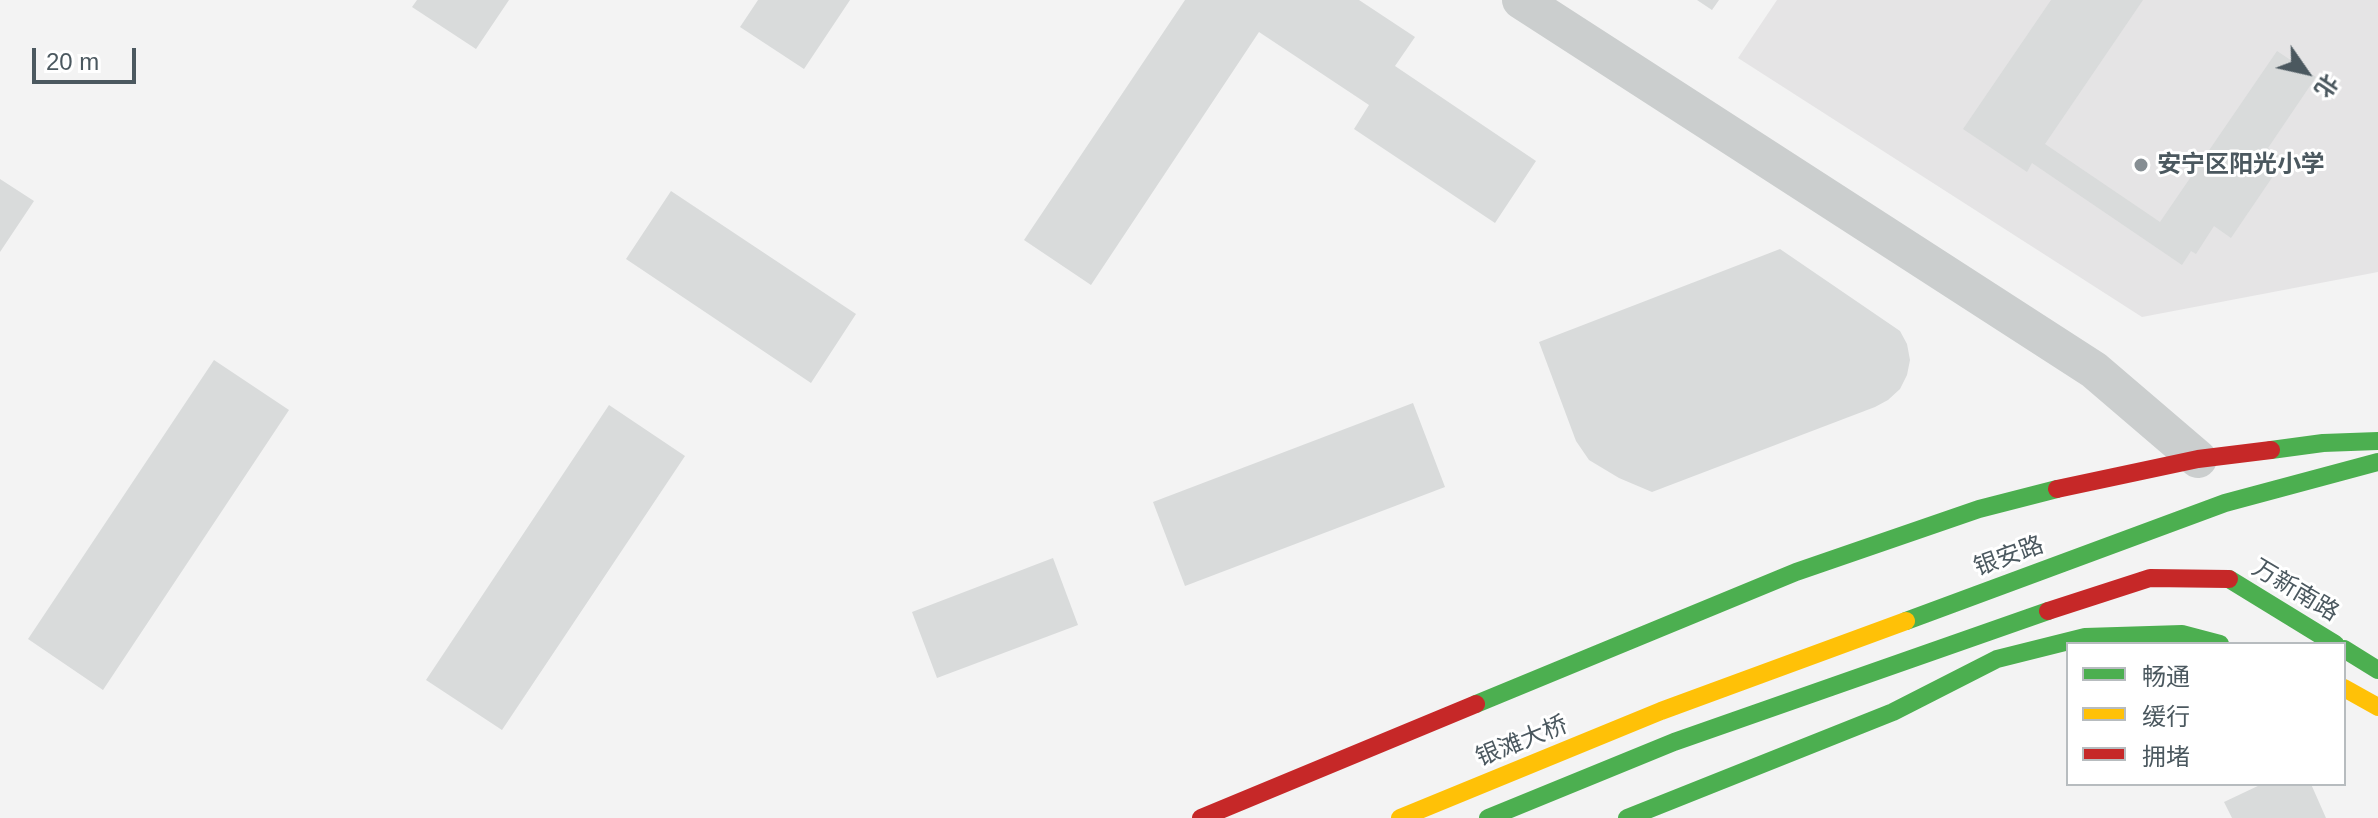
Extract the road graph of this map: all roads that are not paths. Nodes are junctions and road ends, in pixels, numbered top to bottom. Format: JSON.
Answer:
{"nodes":[{"id":1,"x":1521,"y":0,"type":"edge"},
{"id":2,"x":2378,"y":441,"type":"edge"},
{"id":3,"x":2198,"y":459,"type":"junction"},
{"id":4,"x":2378,"y":462,"type":"edge"},
{"id":5,"x":2212,"y":642,"type":"edge"},
{"id":6,"x":2332,"y":642,"type":"edge"},
{"id":7,"x":2346,"y":650,"type":"edge"},
{"id":8,"x":2378,"y":670,"type":"edge"},
{"id":9,"x":2346,"y":689,"type":"edge"},
{"id":10,"x":2378,"y":707,"type":"edge"},
{"id":11,"x":1661,"y":711,"type":"joint"},
{"id":12,"x":1201,"y":818,"type":"edge"},
{"id":13,"x":1400,"y":818,"type":"edge"},
{"id":14,"x":1488,"y":818,"type":"edge"},
{"id":15,"x":1627,"y":818,"type":"edge"}],
"edges":[{"from":1,"to":3,"type":"street"},
{"from":2,"to":3,"type":"main road"},
{"from":3,"to":12,"type":"main road"},
{"from":4,"to":11,"type":"main road","name":"银安路"},
{"from":5,"to":15,"type":"main road"},
{"from":6,"to":14,"type":"main road","name":"万新南路"},
{"from":7,"to":8,"type":"main road","name":"万新南路"},
{"from":9,"to":10,"type":"main road"},
{"from":11,"to":13,"type":"main road","name":"银滩大桥"}]}
